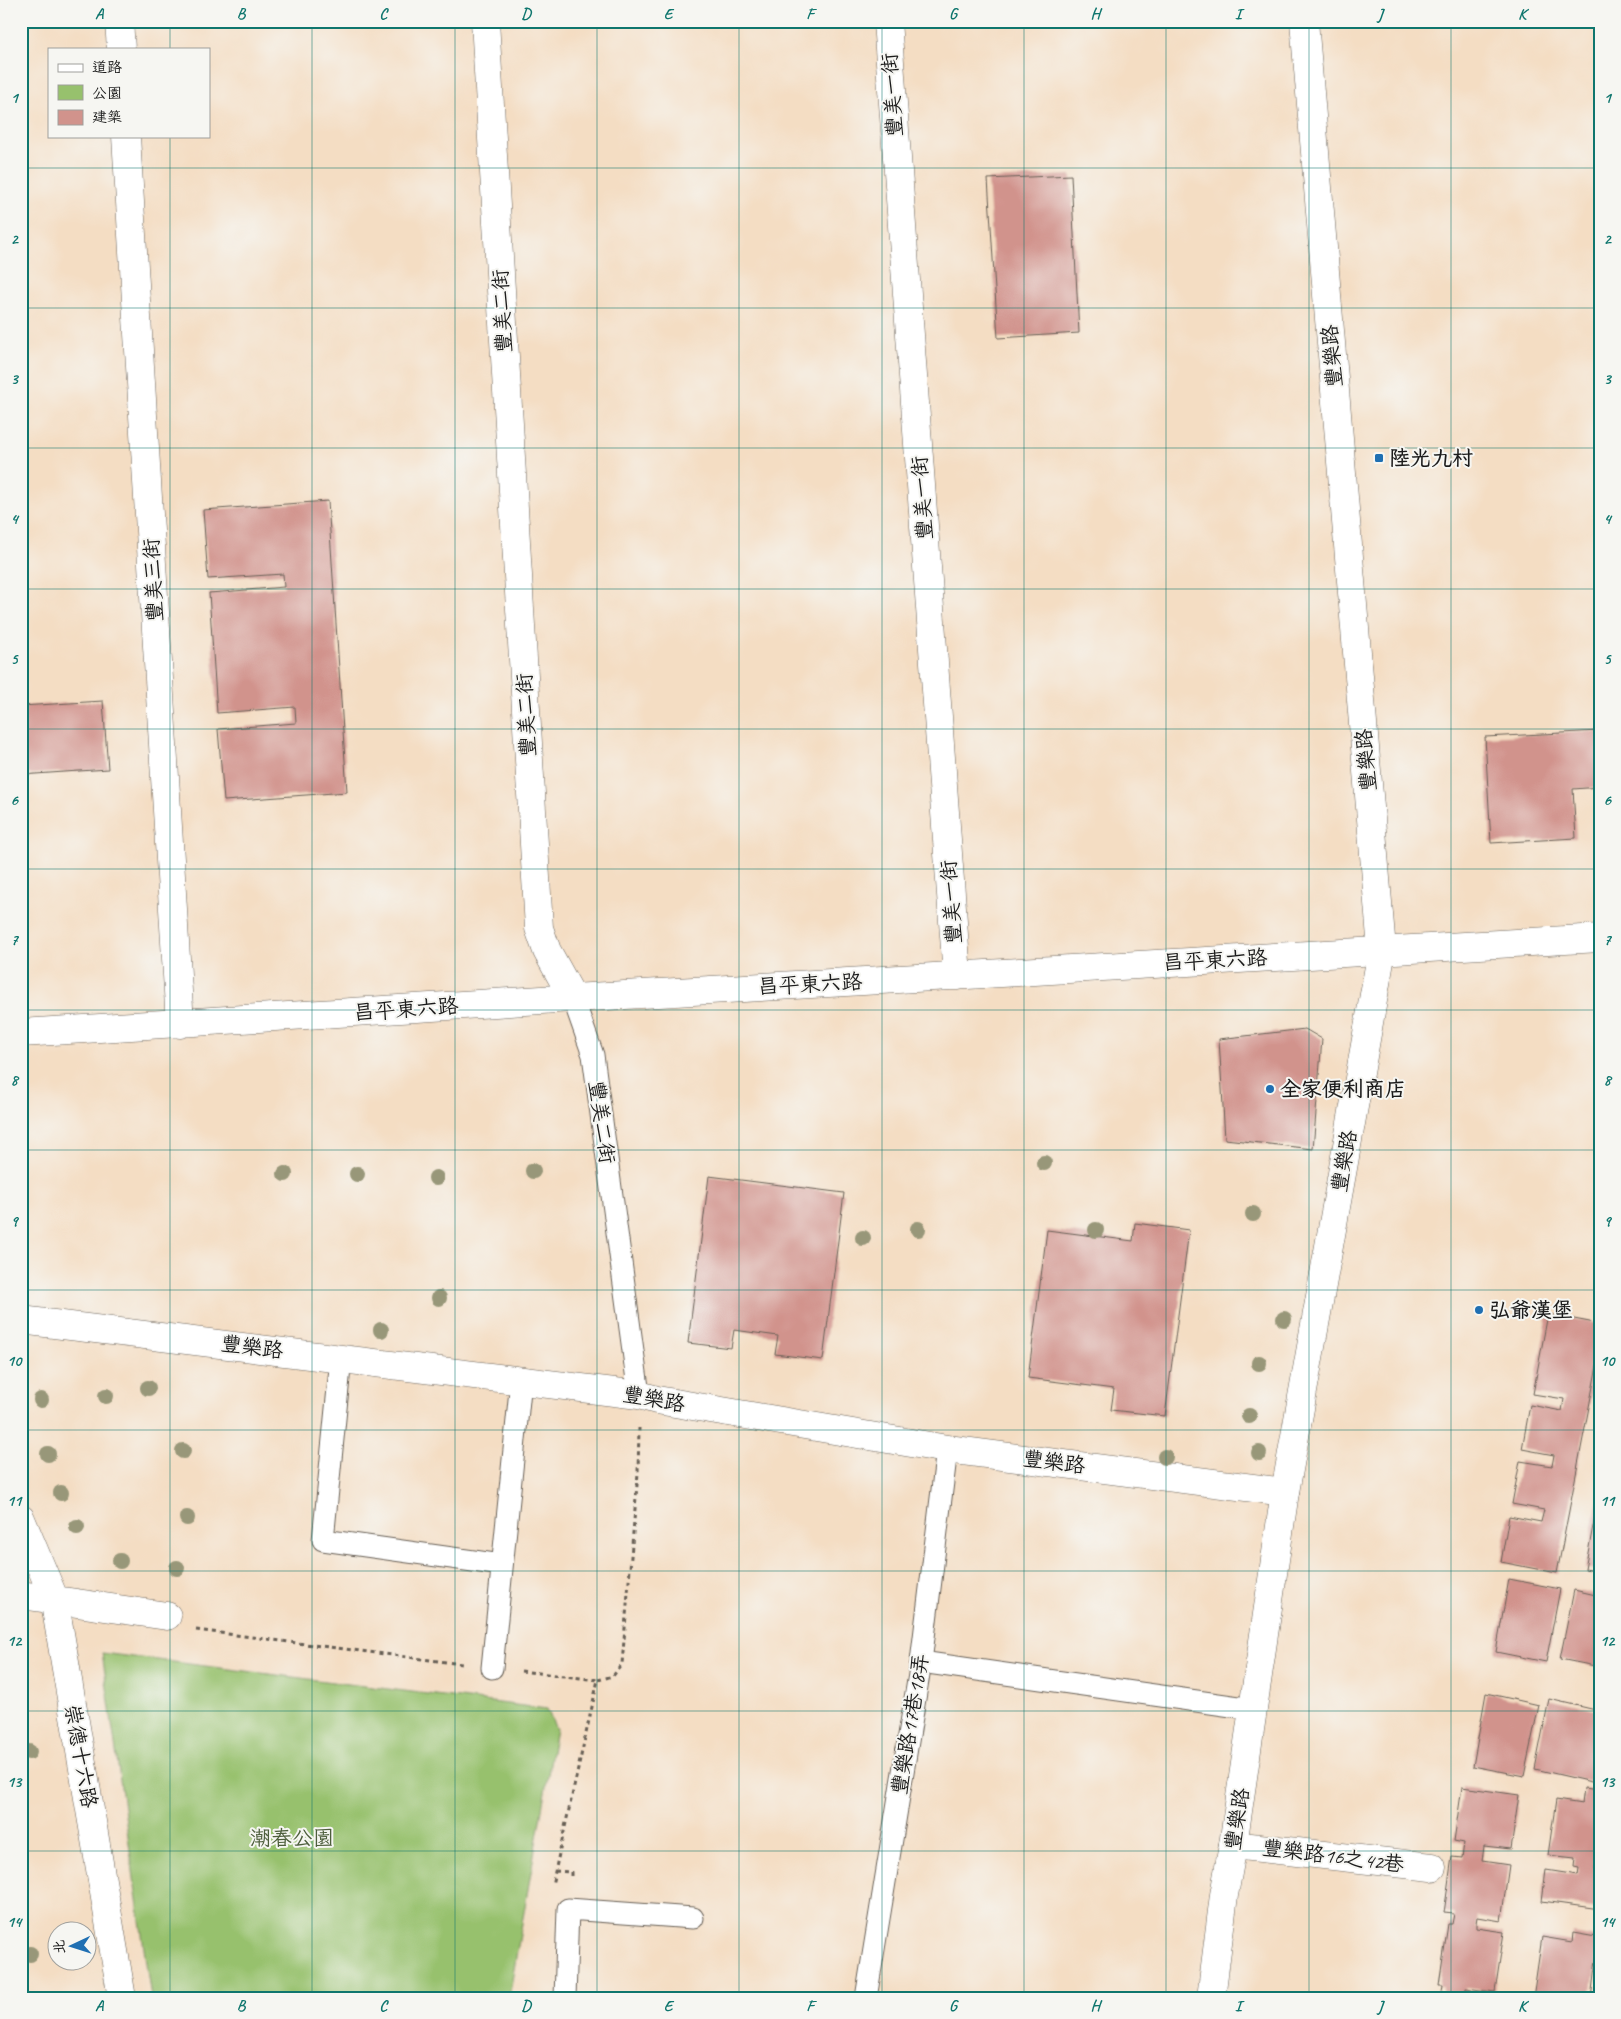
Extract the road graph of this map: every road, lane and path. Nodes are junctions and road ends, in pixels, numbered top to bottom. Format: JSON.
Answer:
{"nodes":[{"id":1,"x":119,"y":21,"type":"edge"},
{"id":2,"x":485,"y":21,"type":"edge"},
{"id":3,"x":887,"y":21,"type":"edge"},
{"id":4,"x":1304,"y":21,"type":"edge"},
{"id":5,"x":121,"y":48,"type":"edge"},
{"id":6,"x":126,"y":138,"type":"edge"},
{"id":7,"x":1600,"y":938,"type":"edge"},
{"id":8,"x":1382,"y":950,"type":"junction"},
{"id":9,"x":956,"y":976,"type":"junction"},
{"id":10,"x":573,"y":998,"type":"junction"},
{"id":11,"x":180,"y":1024,"type":"junction"},
{"id":12,"x":21,"y":1034,"type":"edge"},
{"id":13,"x":21,"y":1320,"type":"edge"},
{"id":14,"x":341,"y":1358,"type":"junction"},
{"id":15,"x":521,"y":1380,"type":"junction"},
{"id":16,"x":639,"y":1395,"type":"junction"},
{"id":17,"x":947,"y":1449,"type":"junction"},
{"id":18,"x":1285,"y":1492,"type":"junction"},
{"id":19,"x":21,"y":1519,"type":"edge"},
{"id":20,"x":502,"y":1564,"type":"junction"},
{"id":21,"x":21,"y":1595,"type":"edge"},
{"id":22,"x":54,"y":1598,"type":"junction"},
{"id":23,"x":167,"y":1616,"type":"joint"},
{"id":24,"x":921,"y":1662,"type":"junction"},
{"id":25,"x":492,"y":1668,"type":"junction"},
{"id":26,"x":598,"y":1680,"type":"junction"},
{"id":27,"x":1254,"y":1708,"type":"junction"},
{"id":28,"x":1233,"y":1844,"type":"junction"},
{"id":29,"x":1432,"y":1867,"type":"dead end"},
{"id":30,"x":551,"y":1891,"type":"dead end"},
{"id":31,"x":693,"y":1918,"type":"dead end"},
{"id":32,"x":122,"y":1998,"type":"edge"},
{"id":33,"x":565,"y":1998,"type":"edge"},
{"id":34,"x":866,"y":1998,"type":"edge"},
{"id":35,"x":1211,"y":1998,"type":"edge"}],
"edges":[{"from":1,"to":5,"type":"street"},
{"from":2,"to":10,"type":"street","name":"豐美二街"},
{"from":3,"to":9,"type":"street","name":"豐美一街"},
{"from":4,"to":8,"type":"street","name":"豐樂路"},
{"from":6,"to":11,"type":"street","name":"豐美三街"},
{"from":7,"to":8,"type":"street","name":"昌平東六路"},
{"from":8,"to":9,"type":"street","name":"昌平東六路"},
{"from":8,"to":18,"type":"street","name":"豐樂路"},
{"from":9,"to":10,"type":"street","name":"昌平東六路"},
{"from":10,"to":11,"type":"street","name":"昌平東六路"},
{"from":10,"to":16,"type":"lane","name":"豐美二街"},
{"from":11,"to":12,"type":"street","name":"昌平東六路"},
{"from":13,"to":14,"type":"street","name":"豐樂路"},
{"from":14,"to":15,"type":"street","name":"豐樂路"},
{"from":14,"to":20,"type":"lane"},
{"from":15,"to":16,"type":"street","name":"豐樂路"},
{"from":15,"to":20,"type":"lane"},
{"from":16,"to":17,"type":"street","name":"豐樂路"},
{"from":16,"to":26,"type":"path"},
{"from":17,"to":18,"type":"street","name":"豐樂路"},
{"from":17,"to":24,"type":"lane","name":"豐樂路17巷18弄"},
{"from":18,"to":27,"type":"street","name":"豐樂路"},
{"from":19,"to":22,"type":"street","name":"崇德十六路"},
{"from":20,"to":25,"type":"lane"},
{"from":21,"to":22,"type":"street"},
{"from":22,"to":23,"type":"street"},
{"from":22,"to":32,"type":"street","name":"崇德十六路"},
{"from":23,"to":25,"type":"path"},
{"from":24,"to":27,"type":"lane"},
{"from":24,"to":34,"type":"lane","name":"豐樂路17巷18弄"},
{"from":25,"to":26,"type":"path"},
{"from":26,"to":30,"type":"path"},
{"from":27,"to":28,"type":"street","name":"豐樂路"},
{"from":28,"to":29,"type":"street","name":"豐樂路16之42巷"},
{"from":28,"to":35,"type":"street","name":"豐樂路"},
{"from":31,"to":33,"type":"lane"}]}
